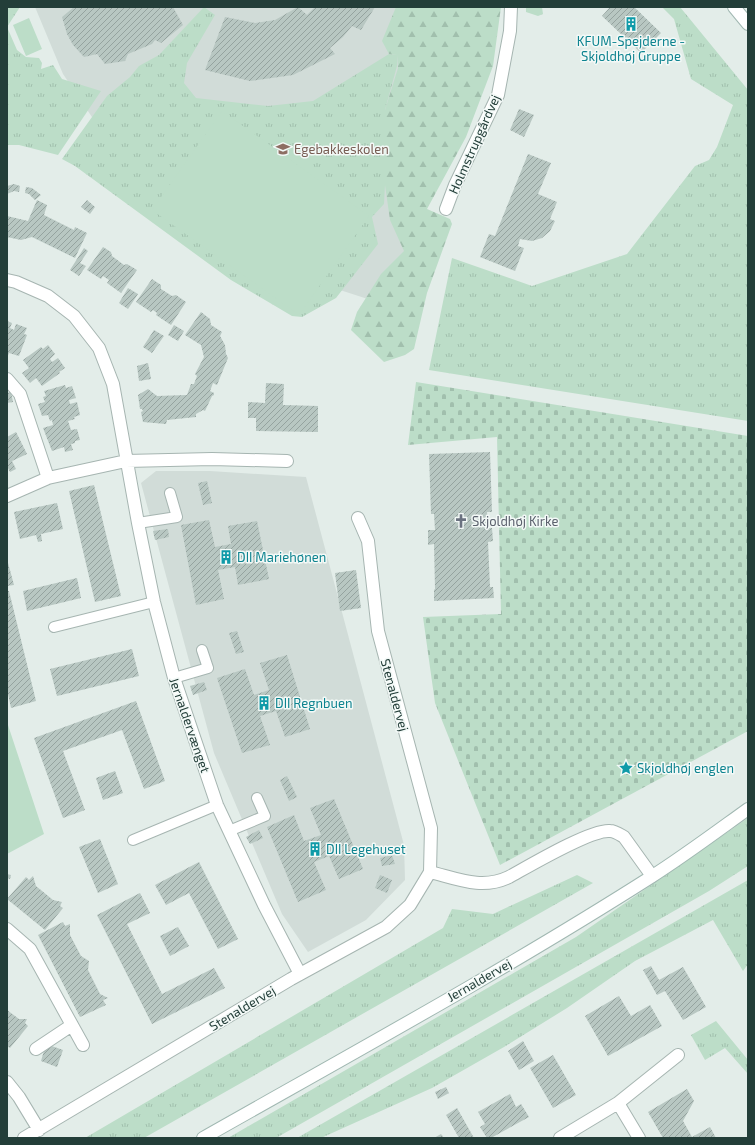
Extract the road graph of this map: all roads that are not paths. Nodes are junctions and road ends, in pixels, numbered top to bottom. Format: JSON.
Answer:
{"nodes":[{"id":1,"x":511,"y":7,"type":"edge"},
{"id":2,"x":734,"y":7,"type":"edge"},
{"id":3,"x":748,"y":24,"type":"edge"},
{"id":4,"x":446,"y":209,"type":"dead end"},
{"id":5,"x":7,"y":280,"type":"edge"},
{"id":6,"x":7,"y":379,"type":"edge"},
{"id":7,"x":126,"y":461,"type":"junction"},
{"id":8,"x":287,"y":461,"type":"dead end"},
{"id":9,"x":48,"y":478,"type":"junction"},
{"id":10,"x":170,"y":493,"type":"dead end"},
{"id":11,"x":7,"y":496,"type":"edge"},
{"id":12,"x":358,"y":518,"type":"dead end"},
{"id":13,"x":138,"y":523,"type":"junction"},
{"id":14,"x":154,"y":602,"type":"junction"},
{"id":15,"x":54,"y":627,"type":"dead end"},
{"id":16,"x":202,"y":650,"type":"dead end"},
{"id":17,"x":174,"y":678,"type":"junction"},
{"id":18,"x":257,"y":798,"type":"dead end"},
{"id":19,"x":217,"y":805,"type":"junction"},
{"id":20,"x":748,"y":809,"type":"edge"},
{"id":21,"x":229,"y":830,"type":"junction"},
{"id":22,"x":133,"y":840,"type":"dead end"},
{"id":23,"x":430,"y":872,"type":"junction"},
{"id":24,"x":652,"y":876,"type":"junction"},
{"id":25,"x":7,"y":929,"type":"edge"},
{"id":26,"x":300,"y":974,"type":"junction"},
{"id":27,"x":72,"y":1025,"type":"junction"},
{"id":28,"x":83,"y":1045,"type":"dead end"},
{"id":29,"x":36,"y":1049,"type":"dead end"},
{"id":30,"x":678,"y":1055,"type":"dead end"},
{"id":31,"x":7,"y":1082,"type":"edge"},
{"id":32,"x":618,"y":1103,"type":"junction"},
{"id":33,"x":39,"y":1130,"type":"junction"},
{"id":34,"x":24,"y":1138,"type":"edge"},
{"id":35,"x":203,"y":1138,"type":"edge"},
{"id":36,"x":560,"y":1138,"type":"edge"},
{"id":37,"x":639,"y":1138,"type":"edge"}],
"edges":[{"from":1,"to":4,"type":"street","name":"Holmstrupgårdvej"},
{"from":2,"to":3,"type":"street"},
{"from":5,"to":7,"type":"street","name":"Jernaldervænget"},
{"from":6,"to":9,"type":"street"},
{"from":7,"to":8,"type":"street"},
{"from":7,"to":9,"type":"street"},
{"from":7,"to":13,"type":"street","name":"Jernaldervænget"},
{"from":9,"to":11,"type":"street"},
{"from":10,"to":13,"type":"lane"},
{"from":12,"to":23,"type":"street","name":"Stenaldervej"},
{"from":13,"to":14,"type":"street","name":"Jernaldervænget"},
{"from":14,"to":15,"type":"lane"},
{"from":14,"to":17,"type":"street","name":"Jernaldervænget"},
{"from":16,"to":17,"type":"lane"},
{"from":17,"to":19,"type":"street","name":"Jernaldervænget"},
{"from":18,"to":21,"type":"lane"},
{"from":19,"to":21,"type":"street","name":"Jernaldervænget"},
{"from":19,"to":22,"type":"lane"},
{"from":20,"to":24,"type":"street","name":"Jernaldervej"},
{"from":21,"to":26,"type":"street","name":"Jernaldervænget"},
{"from":23,"to":24,"type":"street"},
{"from":23,"to":26,"type":"street","name":"Stenaldervej"},
{"from":24,"to":35,"type":"street","name":"Jernaldervej"},
{"from":25,"to":27,"type":"street"},
{"from":26,"to":33,"type":"street","name":"Stenaldervej"},
{"from":27,"to":28,"type":"street"},
{"from":27,"to":29,"type":"street"},
{"from":30,"to":32,"type":"street"},
{"from":31,"to":33,"type":"street"},
{"from":32,"to":36,"type":"street"},
{"from":32,"to":37,"type":"street"},
{"from":33,"to":34,"type":"street","name":"Stenaldervej"}]}
